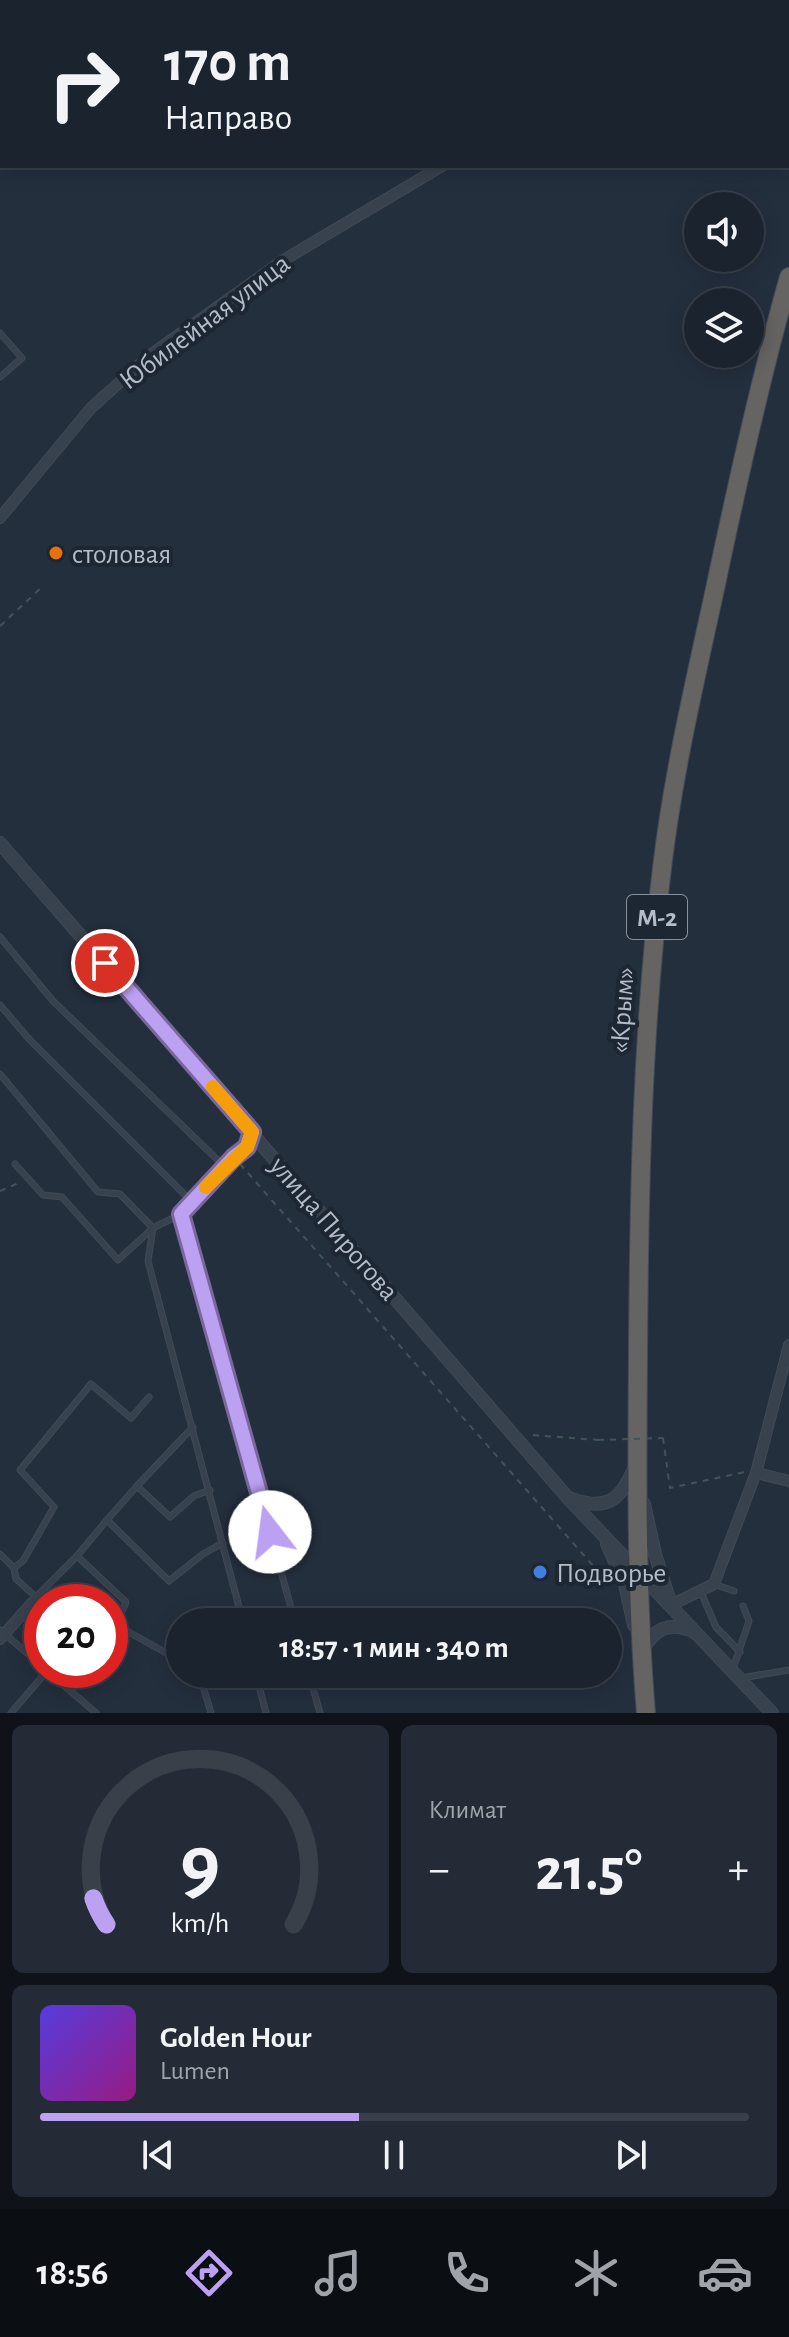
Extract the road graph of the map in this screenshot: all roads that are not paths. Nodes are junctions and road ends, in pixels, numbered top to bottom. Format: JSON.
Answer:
{"nodes":[{"id":1,"x":439,"y":168,"type":"edge"},
{"id":2,"x":789,"y":277,"type":"edge"},
{"id":3,"x":0,"y":333,"type":"edge"},
{"id":4,"x":0,"y":377,"type":"edge"},
{"id":5,"x":0,"y":518,"type":"edge"},
{"id":6,"x":0,"y":843,"type":"edge"},
{"id":7,"x":0,"y":937,"type":"edge"},
{"id":8,"x":0,"y":1005,"type":"edge"},
{"id":9,"x":0,"y":1074,"type":"edge"},
{"id":10,"x":252,"y":1132,"type":"junction"},
{"id":11,"x":15,"y":1164,"type":"dead end"},
{"id":12,"x":225,"y":1167,"type":"junction"},
{"id":13,"x":192,"y":1202,"type":"junction"},
{"id":14,"x":181,"y":1214,"type":"junction"},
{"id":15,"x":153,"y":1228,"type":"junction"},
{"id":16,"x":789,"y":1345,"type":"edge"},
{"id":17,"x":149,"y":1397,"type":"dead end"},
{"id":18,"x":193,"y":1427,"type":"junction"},
{"id":19,"x":637,"y":1462,"type":"junction"},
{"id":20,"x":756,"y":1473,"type":"junction"},
{"id":21,"x":789,"y":1481,"type":"edge"},
{"id":22,"x":137,"y":1486,"type":"junction"},
{"id":23,"x":210,"y":1490,"type":"junction"},
{"id":24,"x":568,"y":1498,"type":"junction"},
{"id":25,"x":578,"y":1508,"type":"junction"},
{"id":26,"x":107,"y":1520,"type":"junction"},
{"id":27,"x":223,"y":1543,"type":"junction"},
{"id":28,"x":0,"y":1554,"type":"edge"},
{"id":29,"x":77,"y":1556,"type":"junction"},
{"id":30,"x":14,"y":1568,"type":"junction"},
{"id":31,"x":638,"y":1570,"type":"junction"},
{"id":32,"x":50,"y":1584,"type":"edge"},
{"id":33,"x":107,"y":1584,"type":"edge"},
{"id":34,"x":714,"y":1584,"type":"junction"},
{"id":35,"x":24,"y":1588,"type":"edge"},
{"id":36,"x":700,"y":1590,"type":"junction"},
{"id":37,"x":734,"y":1591,"type":"dead end"},
{"id":38,"x":671,"y":1605,"type":"junction"},
{"id":39,"x":743,"y":1606,"type":"dead end"},
{"id":40,"x":239,"y":1608,"type":"edge"},
{"id":41,"x":291,"y":1608,"type":"edge"},
{"id":42,"x":24,"y":1610,"type":"edge"},
{"id":43,"x":128,"y":1632,"type":"edge"},
{"id":44,"x":1,"y":1634,"type":"edge"},
{"id":45,"x":700,"y":1635,"type":"junction"},
{"id":46,"x":24,"y":1652,"type":"edge"},
{"id":47,"x":740,"y":1652,"type":"junction"},
{"id":48,"x":166,"y":1653,"type":"edge"},
{"id":49,"x":641,"y":1655,"type":"junction"},
{"id":50,"x":789,"y":1670,"type":"edge"},
{"id":51,"x":736,"y":1674,"type":"junction"},
{"id":52,"x":30,"y":1688,"type":"edge"},
{"id":53,"x":67,"y":1688,"type":"edge"},
{"id":54,"x":204,"y":1688,"type":"edge"},
{"id":55,"x":260,"y":1688,"type":"edge"},
{"id":56,"x":313,"y":1688,"type":"edge"},
{"id":57,"x":11,"y":1713,"type":"edge"},
{"id":58,"x":96,"y":1713,"type":"edge"},
{"id":59,"x":211,"y":1713,"type":"edge"},
{"id":60,"x":266,"y":1713,"type":"edge"},
{"id":61,"x":320,"y":1713,"type":"edge"},
{"id":62,"x":646,"y":1713,"type":"edge"},
{"id":63,"x":772,"y":1713,"type":"edge"}],
"edges":[{"from":1,"to":5,"type":"street","name":"Юбилейная улица"},
{"from":2,"to":19,"type":"highway","name":"«Крым»","number":"М-2"},
{"from":3,"to":4,"type":"lane"},
{"from":6,"to":10,"type":"street","name":"улица Пирогова"},
{"from":7,"to":12,"type":"lane"},
{"from":8,"to":13,"type":"lane"},
{"from":9,"to":15,"type":"lane"},
{"from":10,"to":12,"type":"lane"},
{"from":10,"to":24,"type":"street","name":"улица Пирогова"},
{"from":11,"to":15,"type":"lane"},
{"from":12,"to":13,"type":"lane"},
{"from":13,"to":14,"type":"lane"},
{"from":14,"to":15,"type":"lane"},
{"from":14,"to":41,"type":"lane"},
{"from":15,"to":18,"type":"lane"},
{"from":16,"to":20,"type":"street"},
{"from":17,"to":30,"type":"lane"},
{"from":18,"to":22,"type":"lane"},
{"from":18,"to":23,"type":"lane"},
{"from":19,"to":24,"type":"street"},
{"from":19,"to":31,"type":"highway","name":"«Крым»","number":"М-2"},
{"from":19,"to":38,"type":"street"},
{"from":20,"to":21,"type":"street"},
{"from":20,"to":34,"type":"street"},
{"from":22,"to":23,"type":"lane"},
{"from":22,"to":26,"type":"lane"},
{"from":23,"to":27,"type":"lane"},
{"from":24,"to":25,"type":"street","name":"улица Пирогова"},
{"from":25,"to":31,"type":"street"},
{"from":25,"to":49,"type":"street"},
{"from":26,"to":27,"type":"lane"},
{"from":26,"to":29,"type":"lane"},
{"from":27,"to":40,"type":"lane"},
{"from":28,"to":30,"type":"lane"},
{"from":29,"to":32,"type":"lane"},
{"from":29,"to":33,"type":"lane"},
{"from":30,"to":35,"type":"lane"},
{"from":31,"to":38,"type":"street"},
{"from":31,"to":49,"type":"highway","number":"М-2"},
{"from":34,"to":36,"type":"street"},
{"from":34,"to":37,"type":"lane"},
{"from":36,"to":38,"type":"street"},
{"from":36,"to":47,"type":"lane"},
{"from":38,"to":45,"type":"street"},
{"from":39,"to":47,"type":"lane"},
{"from":42,"to":44,"type":"street"},
{"from":43,"to":48,"type":"lane"},
{"from":44,"to":46,"type":"lane"},
{"from":45,"to":49,"type":"street"},
{"from":45,"to":51,"type":"street"},
{"from":47,"to":51,"type":"lane"},
{"from":49,"to":62,"type":"highway","number":"М-2"},
{"from":50,"to":51,"type":"lane"},
{"from":51,"to":63,"type":"street"},
{"from":52,"to":57,"type":"lane"},
{"from":53,"to":58,"type":"lane"},
{"from":54,"to":59,"type":"lane"},
{"from":55,"to":60,"type":"lane"},
{"from":56,"to":61,"type":"lane"}]}
